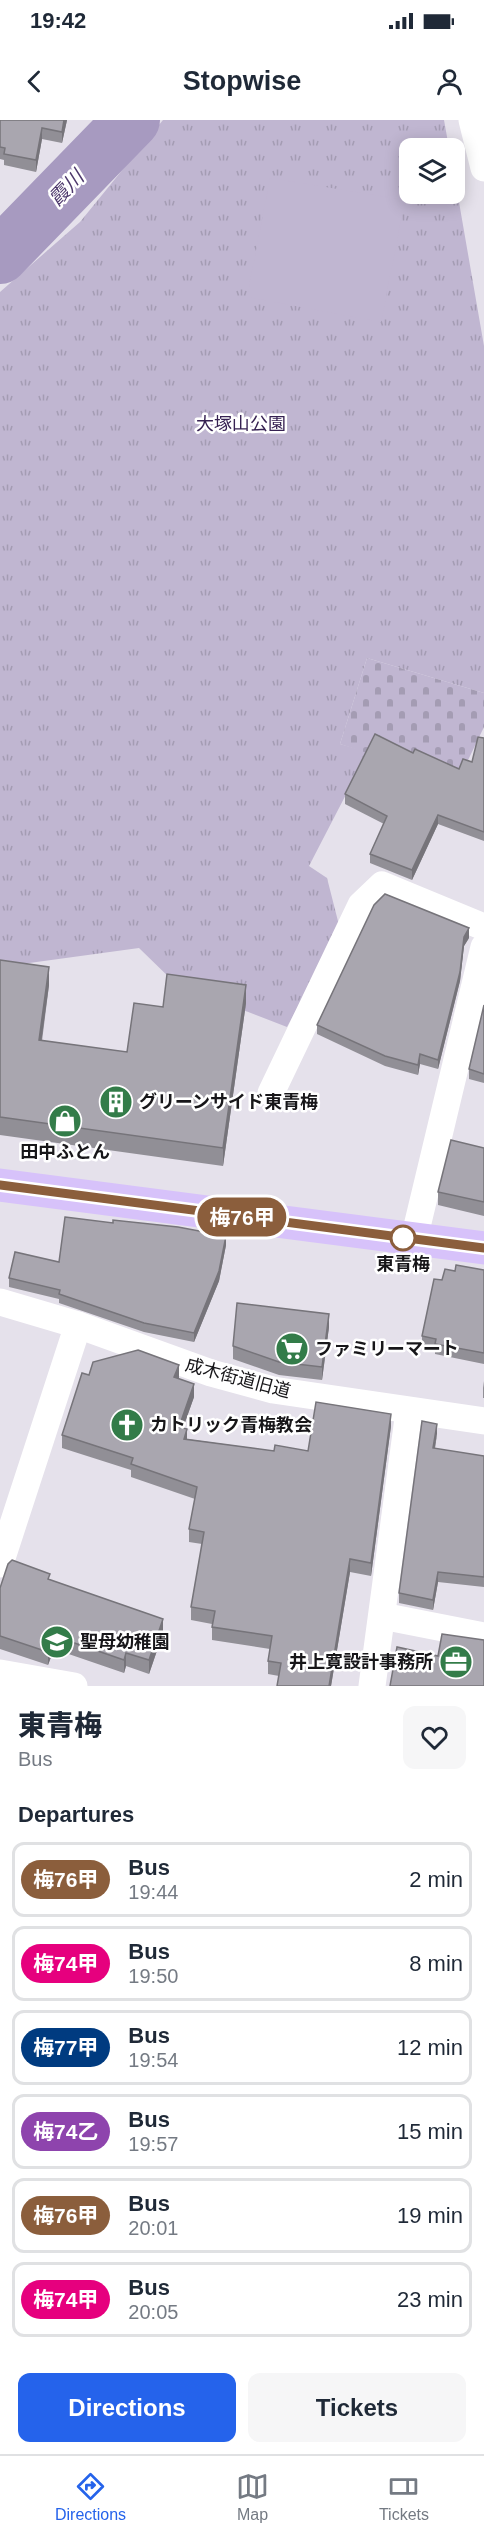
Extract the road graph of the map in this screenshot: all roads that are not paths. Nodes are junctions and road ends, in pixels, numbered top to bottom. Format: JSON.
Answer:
{"nodes":[{"id":1,"x":472,"y":120,"type":"edge"},
{"id":2,"x":484,"y":168,"type":"edge"},
{"id":3,"x":484,"y":927,"type":"edge"},
{"id":4,"x":484,"y":947,"type":"edge"},
{"id":5,"x":271,"y":1093,"type":"dead end"},
{"id":6,"x":0,"y":1185,"type":"edge"},
{"id":7,"x":414,"y":1239,"type":"junction"},
{"id":8,"x":484,"y":1248,"type":"edge"},
{"id":9,"x":0,"y":1302,"type":"edge"},
{"id":10,"x":78,"y":1325,"type":"junction"},
{"id":11,"x":409,"y":1411,"type":"junction"},
{"id":12,"x":484,"y":1421,"type":"edge"},
{"id":13,"x":0,"y":1564,"type":"edge"},
{"id":14,"x":382,"y":1616,"type":"junction"},
{"id":15,"x":484,"y":1636,"type":"edge"},
{"id":16,"x":0,"y":1673,"type":"edge"},
{"id":17,"x":74,"y":1686,"type":"edge"},
{"id":18,"x":372,"y":1686,"type":"edge"}],
"edges":[{"from":1,"to":2,"type":"street"},
{"from":3,"to":5,"type":"street"},
{"from":4,"to":7,"type":"street"},
{"from":6,"to":7,"type":"main road"},
{"from":7,"to":8,"type":"main road"},
{"from":9,"to":10,"type":"street","name":"成木街道旧道"},
{"from":10,"to":11,"type":"street","name":"成木街道旧道"},
{"from":10,"to":13,"type":"street"},
{"from":11,"to":12,"type":"street","name":"成木街道旧道"},
{"from":11,"to":14,"type":"street"},
{"from":14,"to":15,"type":"street"},
{"from":14,"to":18,"type":"street"},
{"from":16,"to":17,"type":"street"}]}
